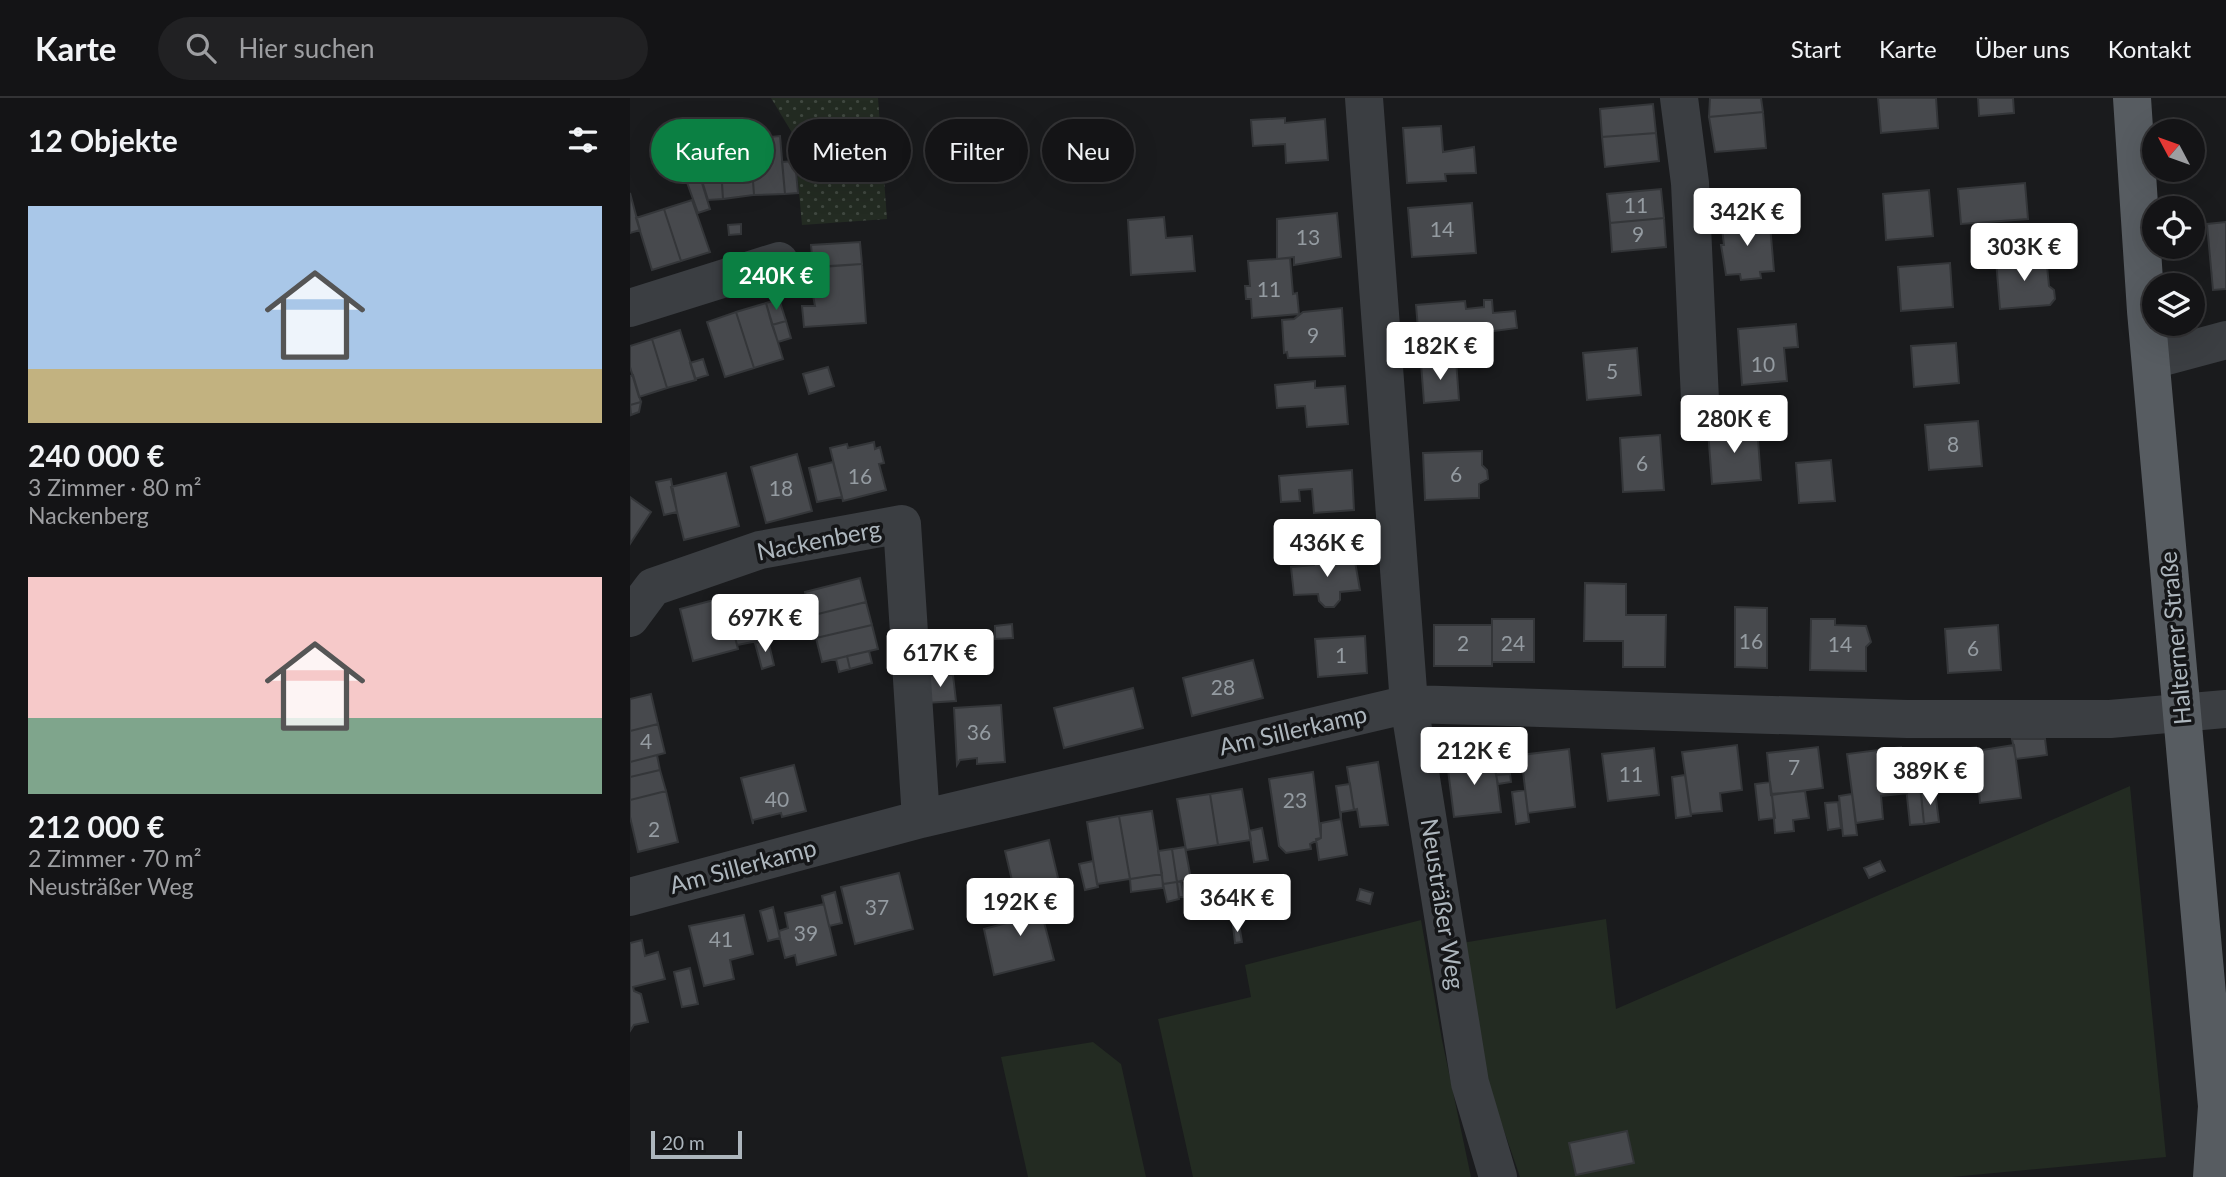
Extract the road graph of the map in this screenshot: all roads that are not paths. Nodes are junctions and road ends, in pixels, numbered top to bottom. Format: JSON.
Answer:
{"nodes":[{"id":1,"x":1364,"y":98,"type":"edge"},
{"id":2,"x":1679,"y":98,"type":"edge"},
{"id":3,"x":2132,"y":98,"type":"edge"},
{"id":4,"x":779,"y":261,"type":"dead end"},
{"id":5,"x":630,"y":308,"type":"edge"},
{"id":6,"x":2226,"y":340,"type":"edge"},
{"id":7,"x":2152,"y":360,"type":"junction"},
{"id":8,"x":1700,"y":400,"type":"dead end"},
{"id":9,"x":630,"y":618,"type":"edge"},
{"id":10,"x":1409,"y":704,"type":"junction"},
{"id":11,"x":2226,"y":709,"type":"edge"},
{"id":12,"x":2183,"y":712,"type":"junction"},
{"id":13,"x":922,"y":819,"type":"junction"},
{"id":14,"x":630,"y":897,"type":"edge"},
{"id":15,"x":2219,"y":1116,"type":"edge"},
{"id":16,"x":1498,"y":1177,"type":"edge"},
{"id":17,"x":2212,"y":1177,"type":"edge"}],
"edges":[{"from":1,"to":10,"type":"street","name":"Neusträßer Weg"},
{"from":2,"to":8,"type":"street"},
{"from":3,"to":7,"type":"main road","name":"Halterner Straße"},
{"from":4,"to":5,"type":"street"},
{"from":6,"to":7,"type":"street"},
{"from":7,"to":12,"type":"main road","name":"Halterner Straße"},
{"from":9,"to":13,"type":"street","name":"Nackenberg"},
{"from":10,"to":12,"type":"street","name":"Am Sillerkamp"},
{"from":10,"to":13,"type":"street","name":"Am Sillerkamp"},
{"from":10,"to":16,"type":"street","name":"Neusträßer Weg"},
{"from":11,"to":12,"type":"street","name":"Am Sillerkamp"},
{"from":12,"to":15,"type":"main road","name":"Halterner Straße"},
{"from":13,"to":14,"type":"street","name":"Am Sillerkamp"},
{"from":15,"to":17,"type":"main road","name":"Halterner Straße"}]}
